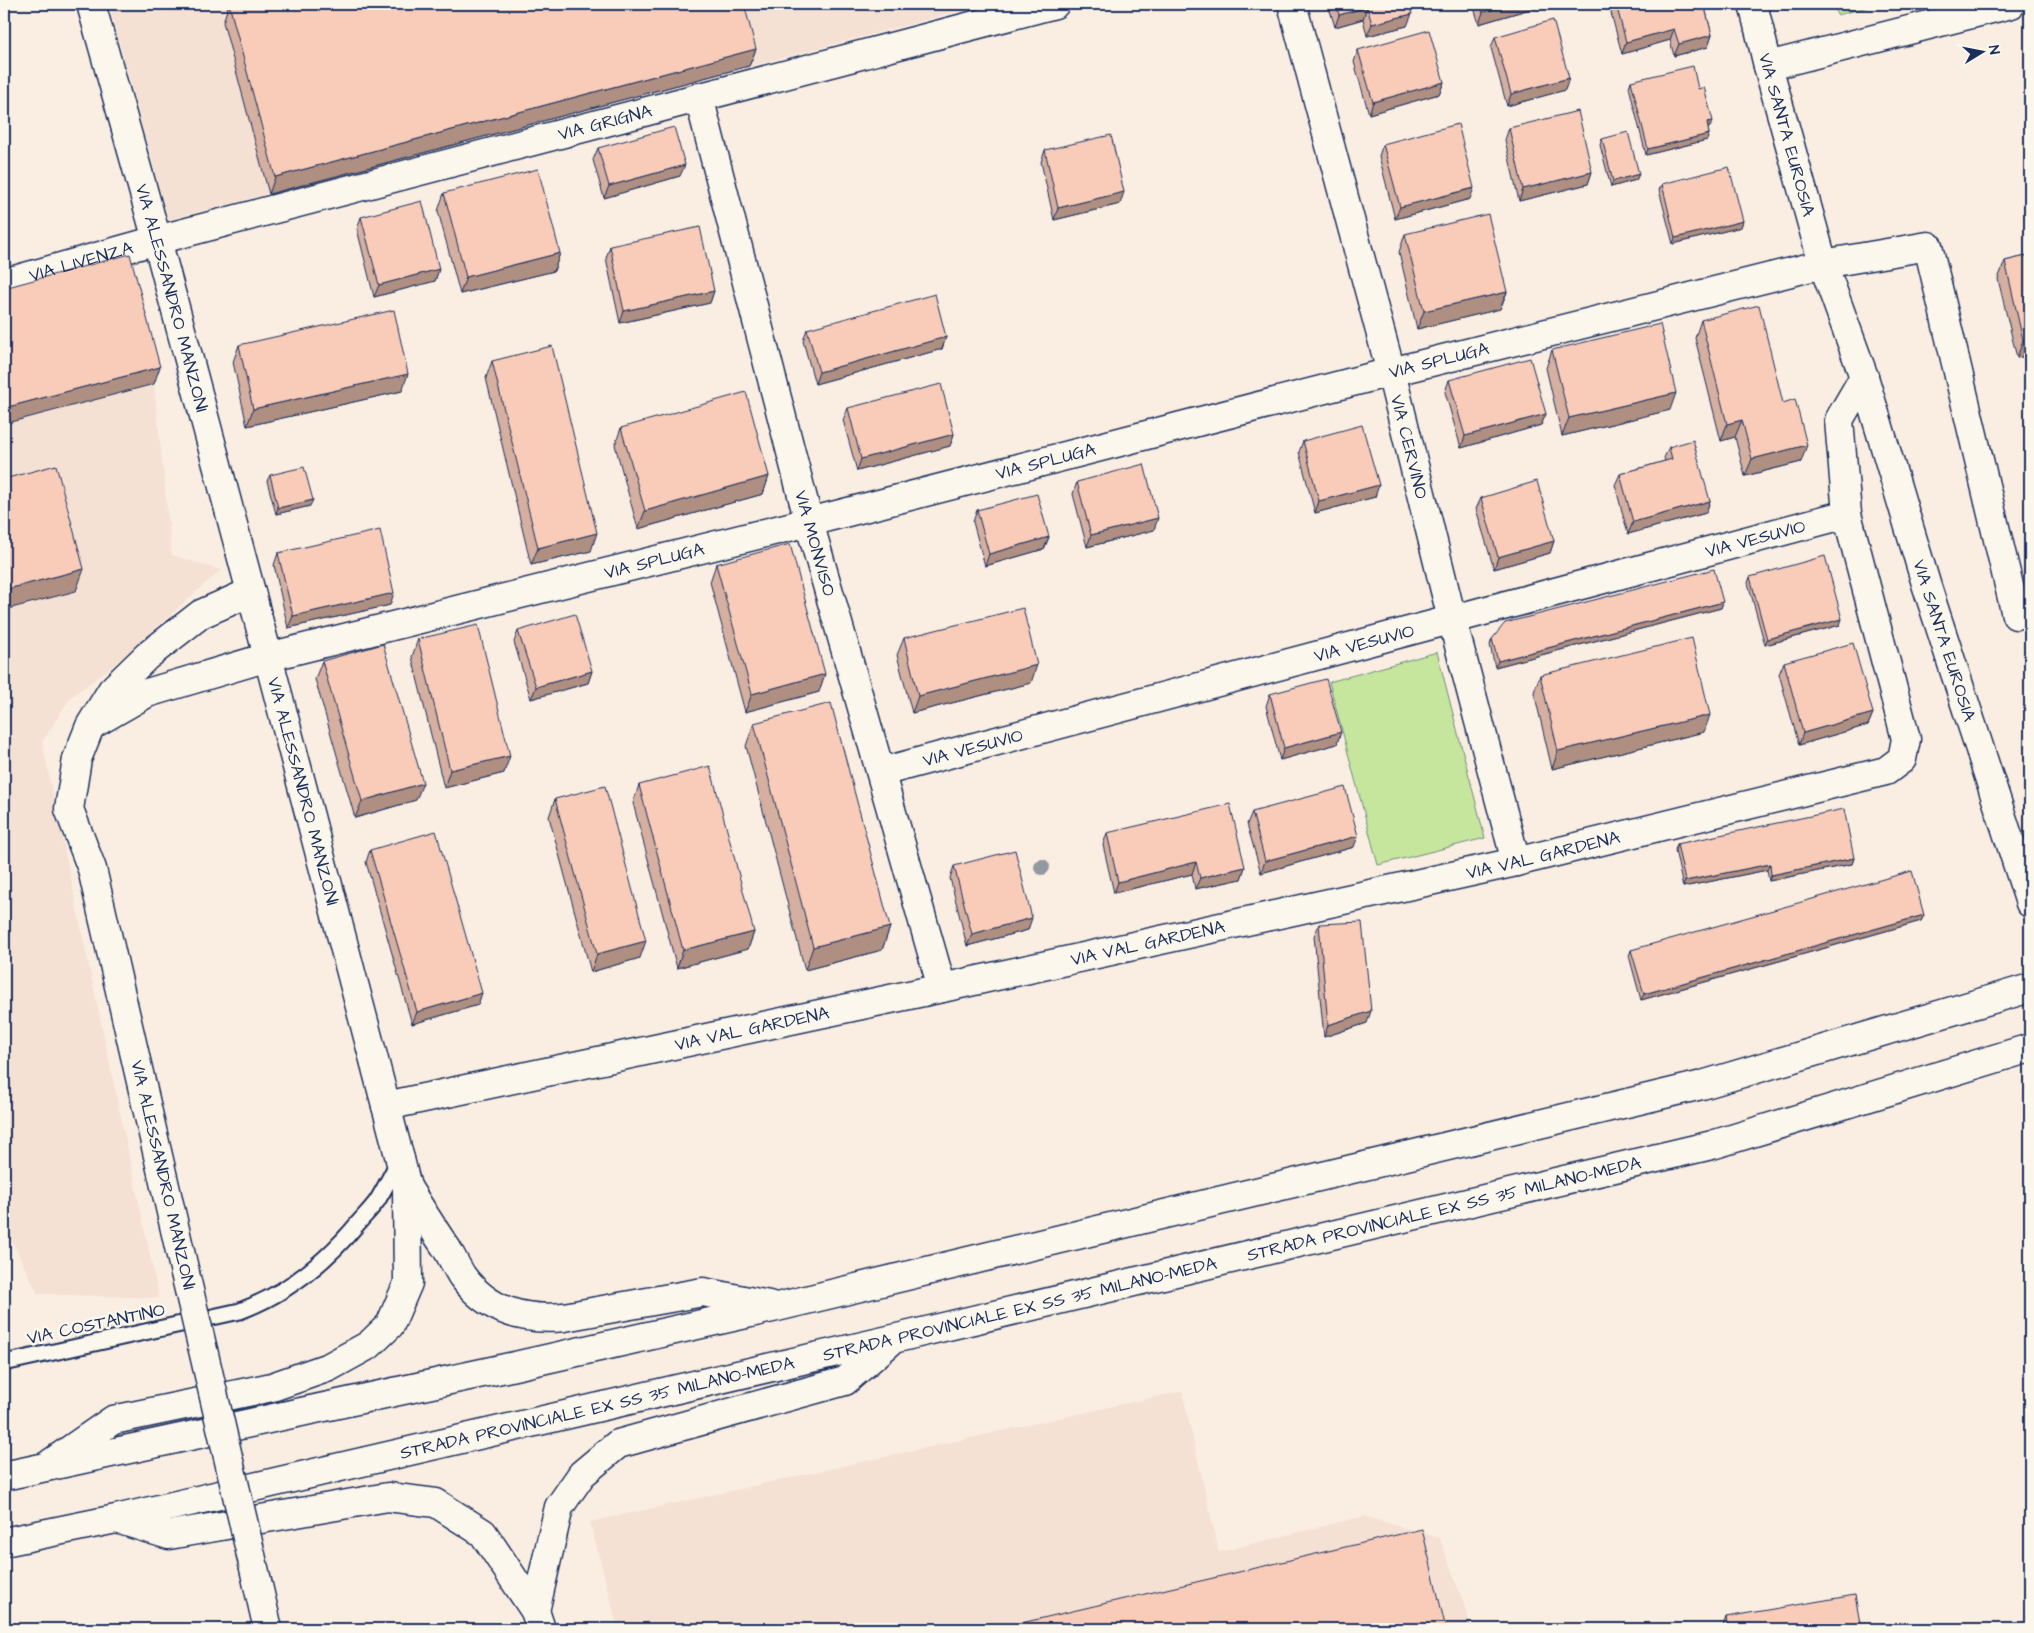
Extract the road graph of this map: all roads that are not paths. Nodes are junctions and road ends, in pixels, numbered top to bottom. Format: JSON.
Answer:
{"nodes":[{"id":1,"x":91,"y":4,"type":"edge"},
{"id":2,"x":1054,"y":4,"type":"edge"},
{"id":3,"x":1292,"y":4,"type":"edge"},
{"id":4,"x":1753,"y":4,"type":"edge"},
{"id":5,"x":2011,"y":4,"type":"edge"},
{"id":6,"x":1768,"y":66,"type":"junction"},
{"id":7,"x":699,"y":97,"type":"junction"},
{"id":8,"x":157,"y":240,"type":"junction"},
{"id":9,"x":1823,"y":264,"type":"junction"},
{"id":10,"x":4,"y":283,"type":"edge"},
{"id":11,"x":1391,"y":372,"type":"junction"},
{"id":12,"x":1864,"y":377,"type":"junction"},
{"id":13,"x":1847,"y":514,"type":"junction"},
{"id":14,"x":809,"y":522,"type":"junction"},
{"id":15,"x":251,"y":592,"type":"junction"},
{"id":16,"x":2016,"y":615,"type":"dead end"},
{"id":17,"x":1452,"y":619,"type":"junction"},
{"id":18,"x":268,"y":657,"type":"junction"},
{"id":19,"x":90,"y":726,"type":"junction"},
{"id":20,"x":881,"y":772,"type":"junction"},
{"id":21,"x":1516,"y":862,"type":"junction"},
{"id":22,"x":2028,"y":898,"type":"edge"},
{"id":23,"x":942,"y":988,"type":"junction"},
{"id":24,"x":2030,"y":988,"type":"edge"},
{"id":25,"x":2030,"y":1048,"type":"edge"},
{"id":26,"x":386,"y":1106,"type":"junction"},
{"id":27,"x":400,"y":1159,"type":"junction"},
{"id":28,"x":407,"y":1187,"type":"junction"},
{"id":29,"x":777,"y":1307,"type":"junction"},
{"id":30,"x":893,"y":1339,"type":"junction"},
{"id":31,"x":4,"y":1363,"type":"edge"},
{"id":32,"x":42,"y":1469,"type":"junction"},
{"id":33,"x":4,"y":1476,"type":"edge"},
{"id":34,"x":116,"y":1519,"type":"junction"},
{"id":35,"x":4,"y":1542,"type":"edge"},
{"id":36,"x":538,"y":1620,"type":"edge"},
{"id":37,"x":268,"y":1629,"type":"edge"}],
"edges":[{"from":1,"to":8,"type":"main road","name":"VIA ALESSANDRO MANZONI"},
{"from":2,"to":7,"type":"main road","name":"VIA GRIGNA"},
{"from":3,"to":11,"type":"main road","name":"VIA CERVINO"},
{"from":4,"to":6,"type":"main road","name":"VIA SANTA EUROSIA"},
{"from":5,"to":6,"type":"main road"},
{"from":6,"to":9,"type":"main road","name":"VIA SANTA EUROSIA"},
{"from":7,"to":8,"type":"main road","name":"VIA GRIGNA"},
{"from":7,"to":14,"type":"main road","name":"VIA MONVISO"},
{"from":8,"to":10,"type":"main road","name":"VIA LIVENZA"},
{"from":8,"to":15,"type":"main road","name":"VIA ALESSANDRO MANZONI"},
{"from":9,"to":11,"type":"main road","name":"VIA SPLUGA"},
{"from":9,"to":12,"type":"main road","name":"VIA SANTA EUROSIA"},
{"from":9,"to":16,"type":"main road"},
{"from":11,"to":14,"type":"main road","name":"VIA SPLUGA"},
{"from":11,"to":17,"type":"main road","name":"VIA CERVINO"},
{"from":12,"to":13,"type":"main road"},
{"from":12,"to":22,"type":"main road","name":"VIA SANTA EUROSIA"},
{"from":13,"to":17,"type":"main road","name":"VIA VESUVIO"},
{"from":13,"to":21,"type":"main road","name":"VIA VAL GARDENA"},
{"from":14,"to":18,"type":"main road","name":"VIA SPLUGA"},
{"from":14,"to":20,"type":"main road","name":"VIA MONVISO"},
{"from":15,"to":18,"type":"main road","name":"VIA ALESSANDRO MANZONI"},
{"from":15,"to":19,"type":"main road","name":"VIA ALESSANDRO MANZONI"},
{"from":17,"to":20,"type":"main road","name":"VIA VESUVIO"},
{"from":17,"to":21,"type":"main road","name":"VIA CERVINO"},
{"from":18,"to":19,"type":"main road","name":"VIA ALESSANDRO MANZONI"},
{"from":18,"to":26,"type":"main road","name":"VIA ALESSANDRO MANZONI"},
{"from":19,"to":37,"type":"main road","name":"VIA ALESSANDRO MANZONI","bridge":true},
{"from":20,"to":23,"type":"main road","name":"VIA MONVISO"},
{"from":21,"to":23,"type":"main road","name":"VIA VAL GARDENA"},
{"from":23,"to":26,"type":"main road","name":"VIA VAL GARDENA"},
{"from":24,"to":29,"type":"main road"},
{"from":25,"to":30,"type":"main road","name":"STRADA PROVINCIALE EX SS 35 MILANO-MEDA"},
{"from":26,"to":27,"type":"main road","name":"VIA ALESSANDRO MANZONI"},
{"from":27,"to":28,"type":"main road","name":"VIA ALESSANDRO MANZONI"},
{"from":27,"to":31,"type":"lane","name":"VIA COSTANTINO"},
{"from":28,"to":29,"type":"main road"},
{"from":28,"to":32,"type":"main road"},
{"from":29,"to":32,"type":"main road"},
{"from":30,"to":34,"type":"main road","name":"STRADA PROVINCIALE EX SS 35 MILANO-MEDA"},
{"from":30,"to":36,"type":"main road"},
{"from":32,"to":33,"type":"main road"},
{"from":34,"to":35,"type":"main road","name":"STRADA PROVINCIALE EX SS 35 MILANO-MEDA"},
{"from":34,"to":36,"type":"main road"}]}
